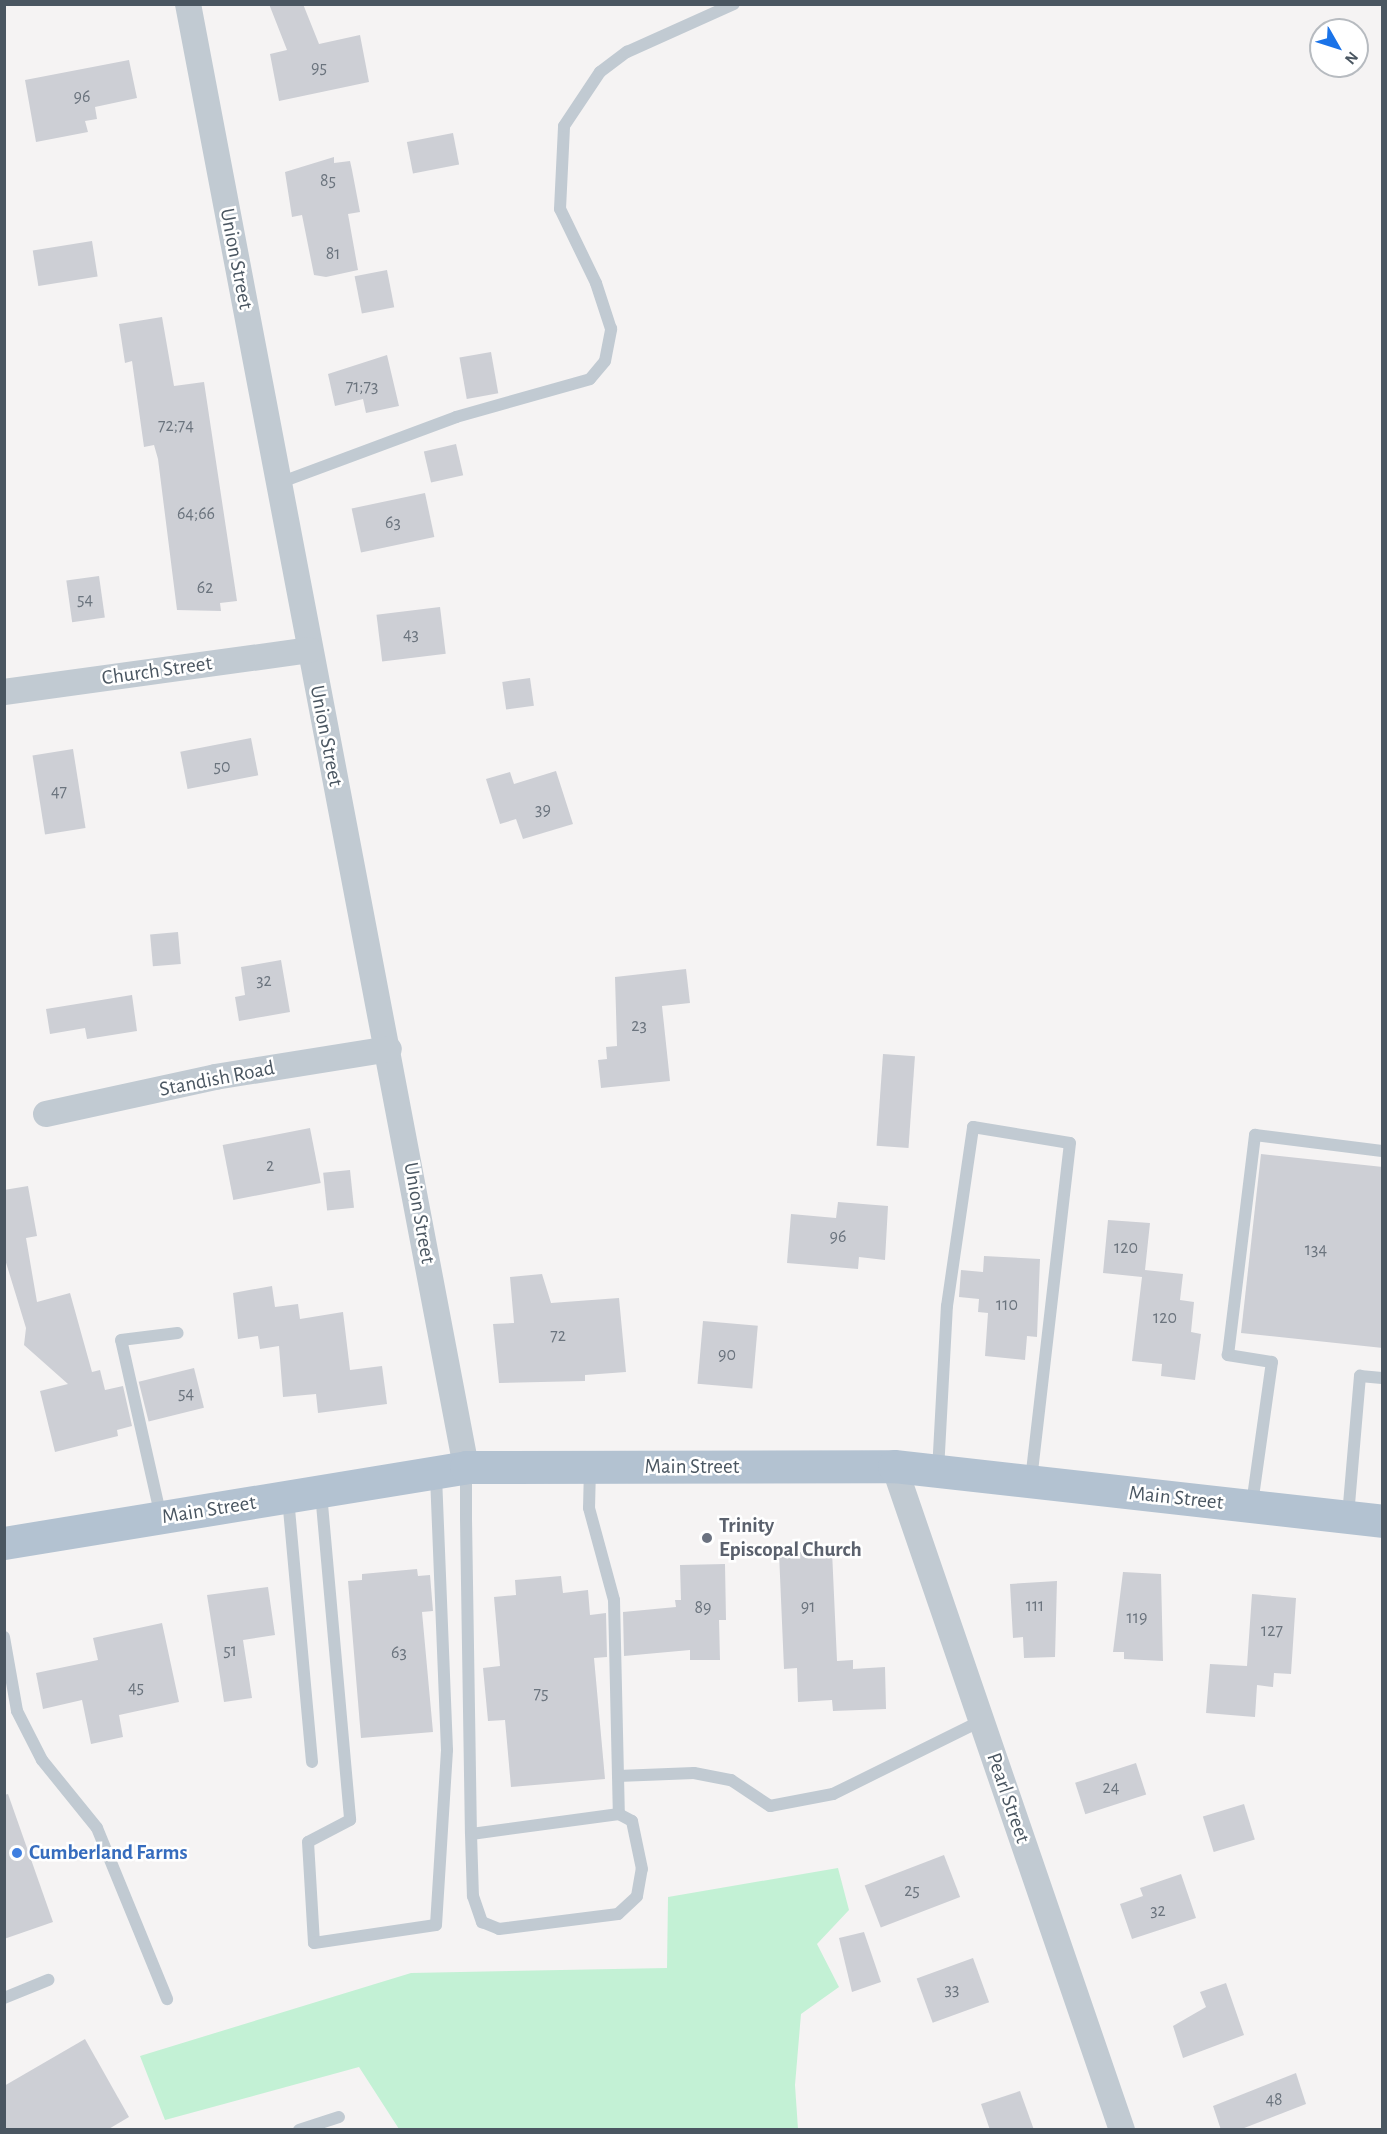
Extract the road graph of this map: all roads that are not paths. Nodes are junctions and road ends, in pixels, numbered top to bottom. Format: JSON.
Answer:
{"nodes":[{"id":1,"x":188,"y":4,"type":"edge"},
{"id":2,"x":734,"y":4,"type":"edge"},
{"id":3,"x":279,"y":483,"type":"junction"},
{"id":4,"x":309,"y":650,"type":"junction"},
{"id":5,"x":4,"y":692,"type":"edge"},
{"id":6,"x":389,"y":1049,"type":"junction"},
{"id":7,"x":46,"y":1114,"type":"dead end"},
{"id":8,"x":1383,"y":1151,"type":"edge"},
{"id":9,"x":178,"y":1334,"type":"dead end"},
{"id":10,"x":1383,"y":1378,"type":"edge"},
{"id":11,"x":894,"y":1466,"type":"junction"},
{"id":12,"x":590,"y":1467,"type":"junction"},
{"id":13,"x":451,"y":1470,"type":"junction"},
{"id":14,"x":938,"y":1472,"type":"junction"},
{"id":15,"x":1031,"y":1482,"type":"junction"},
{"id":16,"x":321,"y":1492,"type":"junction"},
{"id":17,"x":288,"y":1497,"type":"junction"},
{"id":18,"x":1252,"y":1507,"type":"junction"},
{"id":19,"x":1348,"y":1517,"type":"junction"},
{"id":20,"x":161,"y":1518,"type":"junction"},
{"id":21,"x":1383,"y":1521,"type":"edge"},
{"id":22,"x":4,"y":1543,"type":"edge"},
{"id":23,"x":4,"y":1637,"type":"edge"},
{"id":24,"x":981,"y":1721,"type":"junction"},
{"id":25,"x":312,"y":1762,"type":"dead end"},
{"id":26,"x":618,"y":1776,"type":"junction"},
{"id":27,"x":620,"y":1814,"type":"junction"},
{"id":28,"x":471,"y":1834,"type":"junction"},
{"id":29,"x":48,"y":1980,"type":"dead end"},
{"id":30,"x":4,"y":1998,"type":"edge"},
{"id":31,"x":167,"y":2000,"type":"dead end"},
{"id":32,"x":339,"y":2117,"type":"dead end"},
{"id":33,"x":299,"y":2130,"type":"edge"},
{"id":34,"x":1122,"y":2130,"type":"edge"}],
"edges":[{"from":1,"to":3,"type":"street","name":"Union Street"},
{"from":2,"to":3,"type":"lane"},
{"from":3,"to":4,"type":"street","name":"Union Street"},
{"from":4,"to":5,"type":"street","name":"Church Street"},
{"from":4,"to":6,"type":"street","name":"Union Street"},
{"from":6,"to":7,"type":"street","name":"Standish Road"},
{"from":6,"to":13,"type":"street","name":"Union Street"},
{"from":8,"to":18,"type":"lane"},
{"from":9,"to":20,"type":"lane"},
{"from":10,"to":19,"type":"lane"},
{"from":11,"to":12,"type":"main road","name":"Main Street"},
{"from":11,"to":14,"type":"main road","name":"Main Street"},
{"from":11,"to":24,"type":"street","name":"Pearl Street"},
{"from":12,"to":13,"type":"main road","name":"Main Street"},
{"from":12,"to":26,"type":"lane"},
{"from":13,"to":16,"type":"main road","name":"Main Street"},
{"from":13,"to":16,"type":"lane"},
{"from":13,"to":28,"type":"lane"},
{"from":14,"to":15,"type":"main road","name":"Main Street"},
{"from":14,"to":15,"type":"lane"},
{"from":15,"to":18,"type":"main road","name":"Main Street"},
{"from":16,"to":17,"type":"main road","name":"Main Street"},
{"from":17,"to":20,"type":"main road","name":"Main Street"},
{"from":17,"to":25,"type":"lane"},
{"from":18,"to":19,"type":"main road","name":"Main Street"},
{"from":19,"to":21,"type":"main road","name":"Main Street"},
{"from":20,"to":22,"type":"main road","name":"Main Street"},
{"from":23,"to":31,"type":"lane"},
{"from":24,"to":26,"type":"lane"},
{"from":24,"to":34,"type":"street","name":"Pearl Street"},
{"from":26,"to":27,"type":"lane"},
{"from":27,"to":28,"type":"lane"},
{"from":27,"to":28,"type":"lane"},
{"from":29,"to":30,"type":"lane"},
{"from":32,"to":33,"type":"lane"}]}
